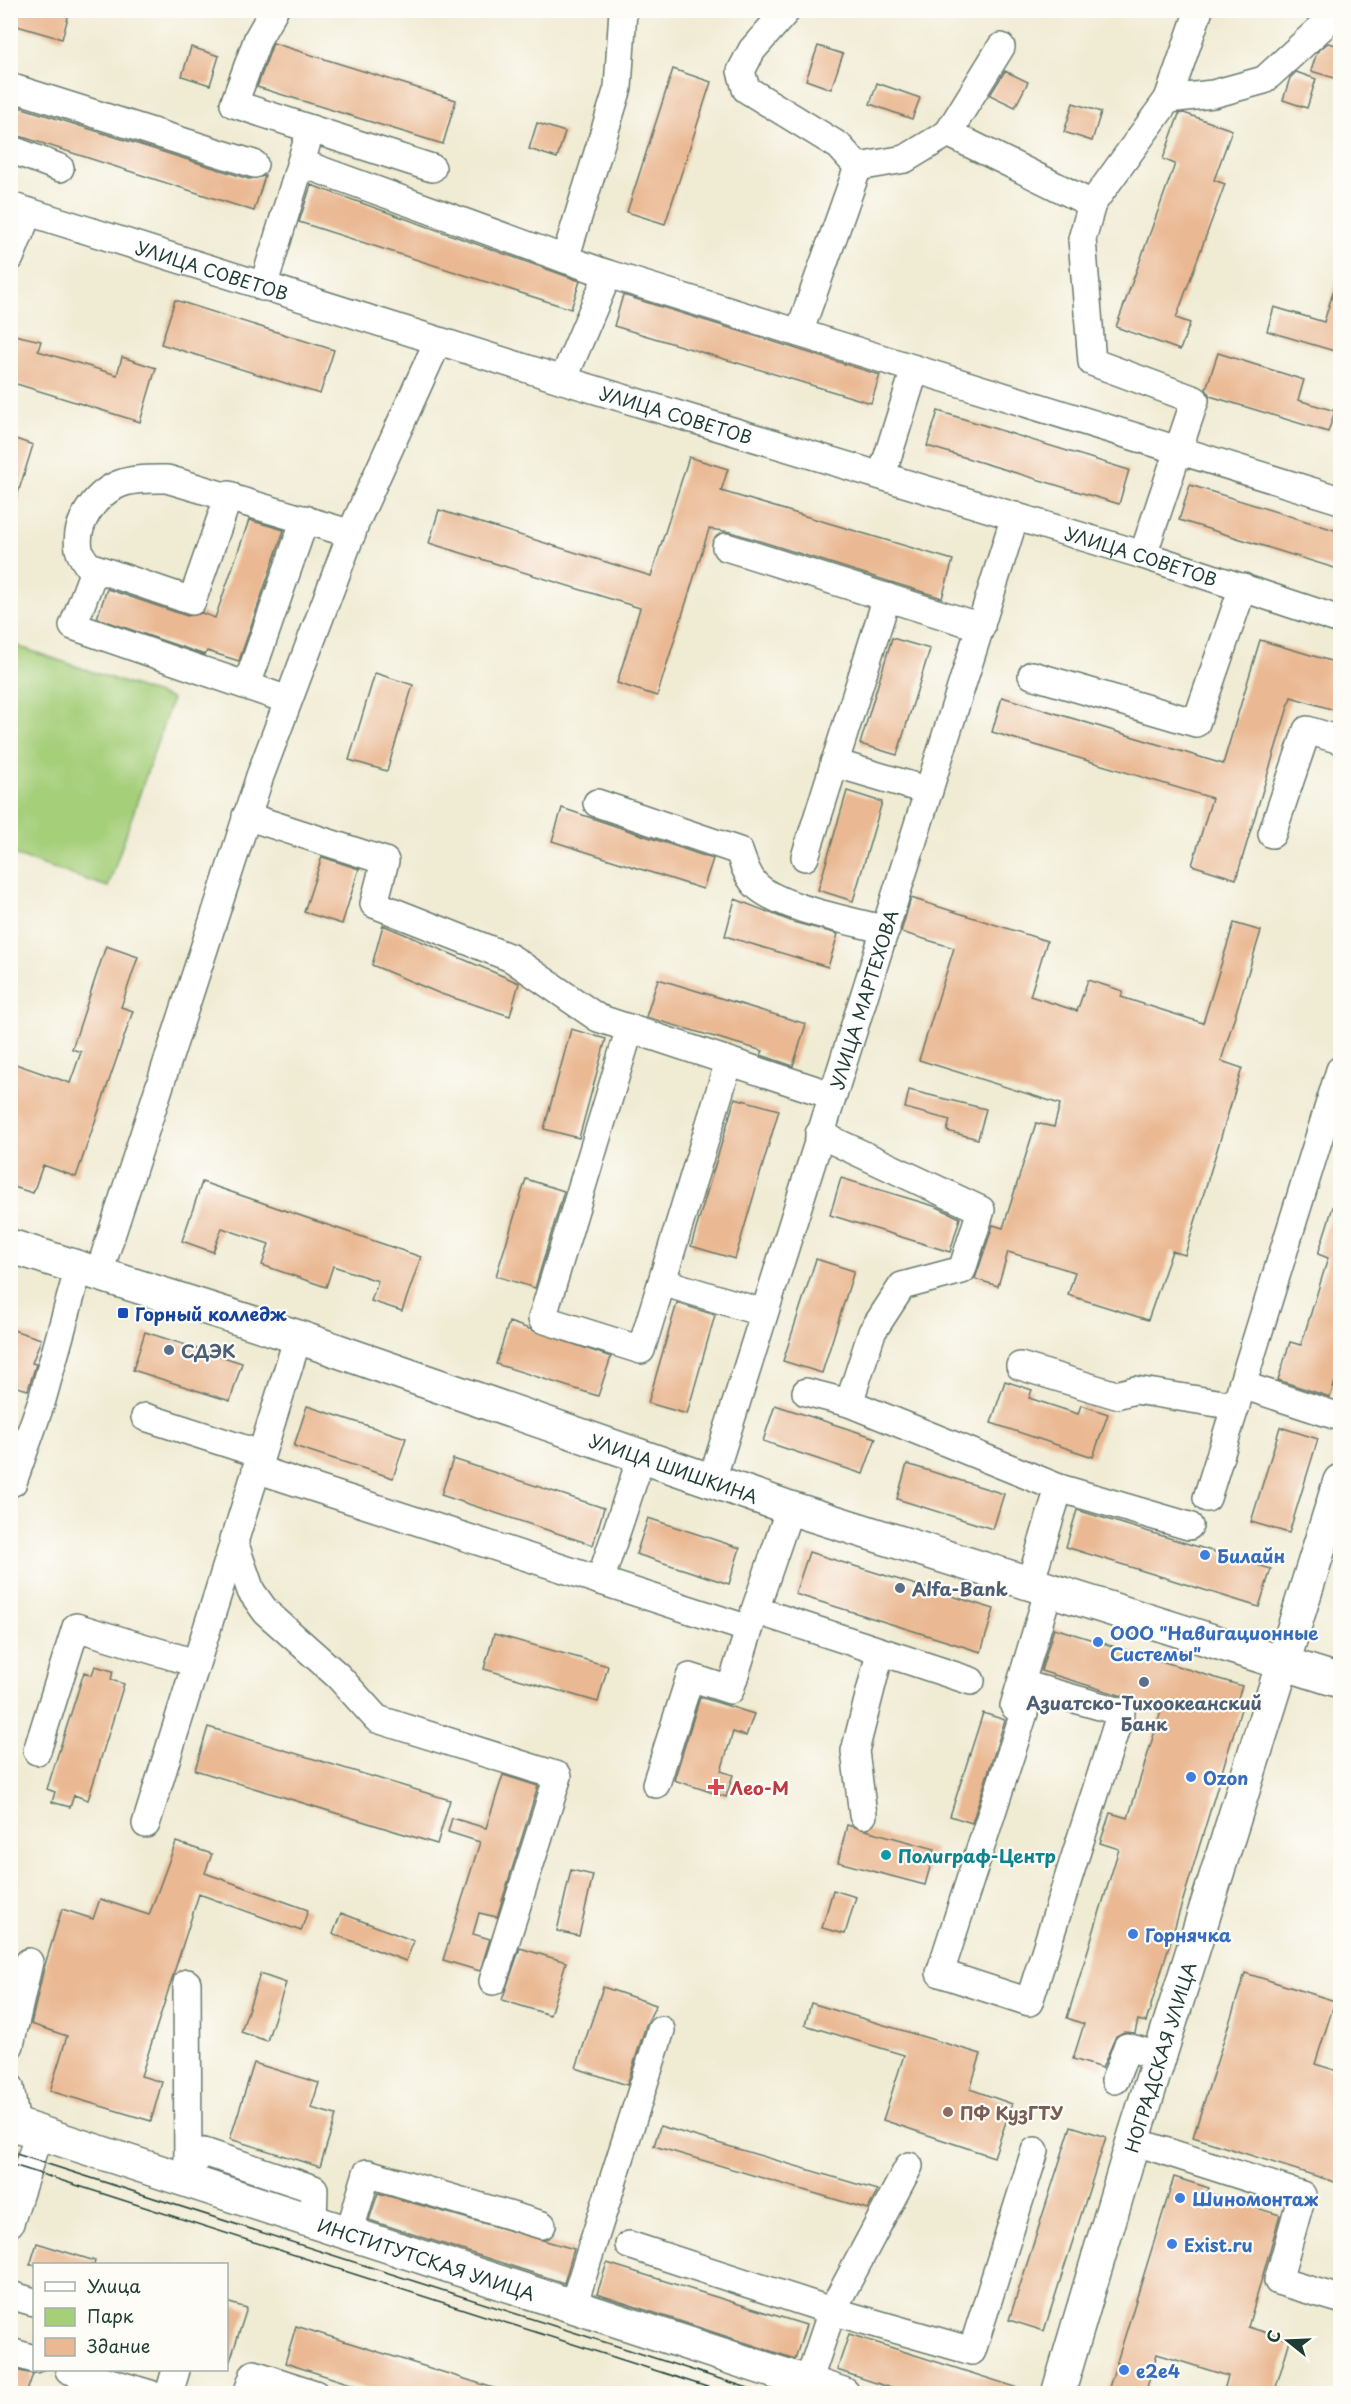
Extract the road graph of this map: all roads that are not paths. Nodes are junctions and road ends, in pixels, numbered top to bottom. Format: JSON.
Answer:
{"nodes":[{"id":1,"x":274,"y":10,"type":"edge"},
{"id":2,"x":623,"y":10,"type":"edge"},
{"id":3,"x":787,"y":10,"type":"edge"},
{"id":4,"x":1199,"y":10,"type":"edge"},
{"id":5,"x":1328,"y":10,"type":"edge"},
{"id":6,"x":1001,"y":47,"type":"dead end"},
{"id":7,"x":10,"y":87,"type":"edge"},
{"id":8,"x":1168,"y":99,"type":"junction"},
{"id":9,"x":311,"y":129,"type":"junction"},
{"id":10,"x":948,"y":133,"type":"junction"},
{"id":11,"x":10,"y":149,"type":"edge"},
{"id":12,"x":301,"y":163,"type":"junction"},
{"id":13,"x":254,"y":164,"type":"dead end"},
{"id":14,"x":858,"y":167,"type":"junction"},
{"id":15,"x":60,"y":168,"type":"dead end"},
{"id":16,"x":432,"y":168,"type":"dead end"},
{"id":17,"x":1092,"y":204,"type":"junction"},
{"id":18,"x":19,"y":209,"type":"edge"},
{"id":19,"x":10,"y":258,"type":"edge"},
{"id":20,"x":565,"y":259,"type":"junction"},
{"id":21,"x":608,"y":274,"type":"junction"},
{"id":22,"x":263,"y":287,"type":"junction"},
{"id":23,"x":799,"y":333,"type":"junction"},
{"id":24,"x":438,"y":341,"type":"junction"},
{"id":25,"x":915,"y":369,"type":"junction"},
{"id":26,"x":563,"y":380,"type":"junction"},
{"id":27,"x":1178,"y":449,"type":"junction"},
{"id":28,"x":882,"y":475,"type":"junction"},
{"id":29,"x":229,"y":495,"type":"junction"},
{"id":30,"x":1341,"y":500,"type":"edge"},
{"id":31,"x":1015,"y":516,"type":"junction"},
{"id":32,"x":305,"y":519,"type":"junction"},
{"id":33,"x":352,"y":534,"type":"junction"},
{"id":34,"x":726,"y":547,"type":"dead end"},
{"id":35,"x":1143,"y":555,"type":"junction"},
{"id":36,"x":89,"y":566,"type":"junction"},
{"id":37,"x":1243,"y":587,"type":"junction"},
{"id":38,"x":886,"y":597,"type":"junction"},
{"id":39,"x":1341,"y":620,"type":"edge"},
{"id":40,"x":981,"y":627,"type":"junction"},
{"id":41,"x":1032,"y":675,"type":"dead end"},
{"id":42,"x":247,"y":686,"type":"junction"},
{"id":43,"x":288,"y":700,"type":"junction"},
{"id":44,"x":1341,"y":740,"type":"edge"},
{"id":45,"x":834,"y":763,"type":"junction"},
{"id":46,"x":929,"y":792,"type":"junction"},
{"id":47,"x":597,"y":803,"type":"dead end"},
{"id":48,"x":246,"y":816,"type":"junction"},
{"id":49,"x":1272,"y":834,"type":"dead end"},
{"id":50,"x":805,"y":857,"type":"dead end"},
{"id":51,"x":886,"y":930,"type":"junction"},
{"id":52,"x":630,"y":1028,"type":"junction"},
{"id":53,"x":729,"y":1061,"type":"junction"},
{"id":54,"x":1341,"y":1070,"type":"edge"},
{"id":55,"x":831,"y":1095,"type":"junction"},
{"id":56,"x":819,"y":1134,"type":"junction"},
{"id":57,"x":10,"y":1246,"type":"edge"},
{"id":58,"x":89,"y":1270,"type":"junction"},
{"id":59,"x":662,"y":1282,"type":"junction"},
{"id":60,"x":764,"y":1313,"type":"junction"},
{"id":61,"x":298,"y":1337,"type":"junction"},
{"id":62,"x":1020,"y":1366,"type":"dead end"},
{"id":63,"x":806,"y":1392,"type":"dead end"},
{"id":64,"x":1239,"y":1396,"type":"junction"},
{"id":65,"x":849,"y":1403,"type":"junction"},
{"id":66,"x":145,"y":1417,"type":"dead end"},
{"id":67,"x":1341,"y":1417,"type":"edge"},
{"id":68,"x":641,"y":1458,"type":"junction"},
{"id":69,"x":258,"y":1461,"type":"junction"},
{"id":70,"x":10,"y":1481,"type":"edge"},
{"id":71,"x":1341,"y":1481,"type":"edge"},
{"id":72,"x":711,"y":1483,"type":"junction"},
{"id":73,"x":1059,"y":1488,"type":"junction"},
{"id":74,"x":1207,"y":1498,"type":"dead end"},
{"id":75,"x":790,"y":1508,"type":"junction"},
{"id":76,"x":1189,"y":1526,"type":"dead end"},
{"id":77,"x":233,"y":1539,"type":"junction"},
{"id":78,"x":600,"y":1581,"type":"junction"},
{"id":79,"x":1040,"y":1586,"type":"junction"},
{"id":80,"x":752,"y":1619,"type":"junction"},
{"id":81,"x":880,"y":1653,"type":"junction"},
{"id":82,"x":1284,"y":1662,"type":"junction"},
{"id":83,"x":195,"y":1663,"type":"junction"},
{"id":84,"x":971,"y":1681,"type":"dead end"},
{"id":85,"x":1341,"y":1681,"type":"edge"},
{"id":86,"x":1022,"y":1684,"type":"junction"},
{"id":87,"x":37,"y":1751,"type":"dead end"},
{"id":88,"x":656,"y":1784,"type":"dead end"},
{"id":89,"x":863,"y":1815,"type":"dead end"},
{"id":90,"x":146,"y":1824,"type":"dead end"},
{"id":91,"x":29,"y":1962,"type":"dead end"},
{"id":92,"x":493,"y":1981,"type":"dead end"},
{"id":93,"x":187,"y":1983,"type":"dead end"},
{"id":94,"x":661,"y":2030,"type":"dead end"},
{"id":95,"x":10,"y":2045,"type":"edge"},
{"id":96,"x":1160,"y":2056,"type":"junction"},
{"id":97,"x":1115,"y":2080,"type":"dead end"},
{"id":98,"x":10,"y":2087,"type":"edge"},
{"id":99,"x":22,"y":2127,"type":"edge"},
{"id":100,"x":1133,"y":2140,"type":"junction"},
{"id":101,"x":1035,"y":2151,"type":"dead end"},
{"id":102,"x":909,"y":2166,"type":"dead end"},
{"id":103,"x":183,"y":2173,"type":"junction"},
{"id":104,"x":10,"y":2223,"type":"edge"},
{"id":105,"x":542,"y":2225,"type":"dead end"},
{"id":106,"x":349,"y":2234,"type":"junction"},
{"id":107,"x":629,"y":2245,"type":"dead end"},
{"id":108,"x":10,"y":2295,"type":"edge"},
{"id":109,"x":1341,"y":2299,"type":"edge"},
{"id":110,"x":33,"y":2302,"type":"edge"},
{"id":111,"x":573,"y":2306,"type":"junction"},
{"id":112,"x":832,"y":2311,"type":"junction"},
{"id":113,"x":10,"y":2352,"type":"edge"},
{"id":114,"x":33,"y":2359,"type":"edge"},
{"id":115,"x":72,"y":2371,"type":"edge"},
{"id":116,"x":176,"y":2371,"type":"edge"},
{"id":117,"x":808,"y":2382,"type":"junction"},
{"id":118,"x":150,"y":2394,"type":"edge"},
{"id":119,"x":169,"y":2394,"type":"edge"},
{"id":120,"x":247,"y":2394,"type":"edge"},
{"id":121,"x":315,"y":2394,"type":"edge"},
{"id":122,"x":843,"y":2394,"type":"edge"},
{"id":123,"x":1058,"y":2394,"type":"edge"}],
"edges":[{"from":1,"to":9,"type":"street"},
{"from":2,"to":20,"type":"street"},
{"from":3,"to":14,"type":"street"},
{"from":4,"to":8,"type":"street"},
{"from":5,"to":8,"type":"street"},
{"from":6,"to":10,"type":"street"},
{"from":7,"to":13,"type":"street"},
{"from":8,"to":17,"type":"street"},
{"from":9,"to":12,"type":"street"},
{"from":9,"to":16,"type":"street"},
{"from":10,"to":14,"type":"street"},
{"from":10,"to":17,"type":"street"},
{"from":11,"to":15,"type":"street"},
{"from":12,"to":20,"type":"street"},
{"from":12,"to":22,"type":"street"},
{"from":14,"to":23,"type":"street"},
{"from":17,"to":27,"type":"street"},
{"from":18,"to":19,"type":"street"},
{"from":18,"to":22,"type":"street","name":"УЛИЦА СОВЕТОВ"},
{"from":20,"to":21,"type":"street"},
{"from":21,"to":23,"type":"street"},
{"from":21,"to":26,"type":"street"},
{"from":22,"to":24,"type":"street","name":"УЛИЦА СОВЕТОВ"},
{"from":23,"to":25,"type":"street"},
{"from":24,"to":26,"type":"street","name":"УЛИЦА СОВЕТОВ"},
{"from":24,"to":33,"type":"street"},
{"from":25,"to":27,"type":"street"},
{"from":25,"to":28,"type":"street"},
{"from":26,"to":28,"type":"street","name":"УЛИЦА СОВЕТОВ"},
{"from":27,"to":30,"type":"street"},
{"from":27,"to":35,"type":"street"},
{"from":28,"to":31,"type":"street","name":"УЛИЦА СОВЕТОВ"},
{"from":29,"to":32,"type":"street"},
{"from":29,"to":36,"type":"street"},
{"from":29,"to":36,"type":"street"},
{"from":31,"to":35,"type":"street","name":"УЛИЦА СОВЕТОВ"},
{"from":31,"to":40,"type":"street","name":"УЛИЦА МАРТЕХОВА"},
{"from":32,"to":33,"type":"street"},
{"from":32,"to":42,"type":"street"},
{"from":33,"to":43,"type":"street"},
{"from":34,"to":38,"type":"street"},
{"from":35,"to":37,"type":"street","name":"УЛИЦА СОВЕТОВ"},
{"from":36,"to":42,"type":"street"},
{"from":37,"to":39,"type":"street","name":"УЛИЦА СОВЕТОВ"},
{"from":37,"to":41,"type":"street"},
{"from":38,"to":40,"type":"street"},
{"from":38,"to":45,"type":"street"},
{"from":40,"to":46,"type":"street","name":"УЛИЦА МАРТЕХОВА"},
{"from":42,"to":43,"type":"street"},
{"from":43,"to":48,"type":"street"},
{"from":44,"to":49,"type":"street"},
{"from":45,"to":46,"type":"street"},
{"from":45,"to":50,"type":"street"},
{"from":46,"to":51,"type":"street","name":"УЛИЦА МАРТЕХОВА"},
{"from":47,"to":51,"type":"street"},
{"from":48,"to":52,"type":"street"},
{"from":48,"to":58,"type":"street"},
{"from":51,"to":55,"type":"street","name":"УЛИЦА МАРТЕХОВА"},
{"from":52,"to":53,"type":"street"},
{"from":52,"to":59,"type":"street"},
{"from":53,"to":55,"type":"street"},
{"from":53,"to":59,"type":"street"},
{"from":54,"to":64,"type":"street"},
{"from":55,"to":56,"type":"street","name":"УЛИЦА МАРТЕХОВА"},
{"from":56,"to":60,"type":"street","name":"УЛИЦА МАРТЕХОВА"},
{"from":56,"to":65,"type":"street"},
{"from":57,"to":58,"type":"main road","name":"УЛИЦА ШИШКИНА"},
{"from":58,"to":61,"type":"main road","name":"УЛИЦА ШИШКИНА"},
{"from":58,"to":70,"type":"street"},
{"from":59,"to":60,"type":"street"},
{"from":60,"to":72,"type":"street","name":"УЛИЦА МАРТЕХОВА"},
{"from":61,"to":68,"type":"main road","name":"УЛИЦА ШИШКИНА"},
{"from":61,"to":69,"type":"street"},
{"from":62,"to":64,"type":"street"},
{"from":63,"to":65,"type":"street"},
{"from":64,"to":67,"type":"street"},
{"from":64,"to":74,"type":"street"},
{"from":65,"to":73,"type":"street"},
{"from":66,"to":69,"type":"street"},
{"from":68,"to":72,"type":"main road","name":"УЛИЦА ШИШКИНА"},
{"from":68,"to":78,"type":"street"},
{"from":69,"to":77,"type":"street"},
{"from":69,"to":78,"type":"street"},
{"from":71,"to":82,"type":"main road","name":"НОГРАДСКАЯ УЛИЦА"},
{"from":72,"to":75,"type":"main road","name":"УЛИЦА ШИШКИНА"},
{"from":73,"to":76,"type":"street"},
{"from":73,"to":79,"type":"street"},
{"from":75,"to":79,"type":"main road","name":"УЛИЦА ШИШКИНА"},
{"from":75,"to":80,"type":"street"},
{"from":77,"to":83,"type":"street"},
{"from":77,"to":92,"type":"street"},
{"from":78,"to":80,"type":"street"},
{"from":79,"to":82,"type":"main road","name":"УЛИЦА ШИШКИНА"},
{"from":79,"to":86,"type":"street"},
{"from":80,"to":81,"type":"street"},
{"from":80,"to":88,"type":"street"},
{"from":81,"to":84,"type":"street"},
{"from":81,"to":89,"type":"street"},
{"from":82,"to":85,"type":"main road","name":"УЛИЦА ШИШКИНА"},
{"from":82,"to":96,"type":"main road","name":"НОГРАДСКАЯ УЛИЦА"},
{"from":83,"to":87,"type":"street"},
{"from":83,"to":90,"type":"street"},
{"from":86,"to":86,"type":"street"},
{"from":91,"to":95,"type":"street"},
{"from":93,"to":103,"type":"street"},
{"from":94,"to":111,"type":"street"},
{"from":96,"to":97,"type":"street"},
{"from":96,"to":100,"type":"main road","name":"НОГРАДСКАЯ УЛИЦА"},
{"from":98,"to":99,"type":"street"},
{"from":99,"to":103,"type":"main road","name":"ИНСТИТУТСКАЯ УЛИЦА"},
{"from":99,"to":104,"type":"street"},
{"from":100,"to":109,"type":"street"},
{"from":100,"to":123,"type":"main road","name":"НОГРАДСКАЯ УЛИЦА"},
{"from":101,"to":112,"type":"street"},
{"from":102,"to":112,"type":"street"},
{"from":103,"to":106,"type":"main road","name":"ИНСТИТУТСКАЯ УЛИЦА"},
{"from":105,"to":106,"type":"street"},
{"from":106,"to":111,"type":"main road","name":"ИНСТИТУТСКАЯ УЛИЦА"},
{"from":107,"to":112,"type":"street"},
{"from":108,"to":110,"type":"street"},
{"from":111,"to":117,"type":"main road","name":"ИНСТИТУТСКАЯ УЛИЦА"},
{"from":112,"to":117,"type":"street"},
{"from":113,"to":114,"type":"street"},
{"from":115,"to":118,"type":"street"},
{"from":116,"to":119,"type":"street"},
{"from":117,"to":122,"type":"main road","name":"ИНСТИТУТСКАЯ УЛИЦА"},
{"from":120,"to":121,"type":"street"}]}
